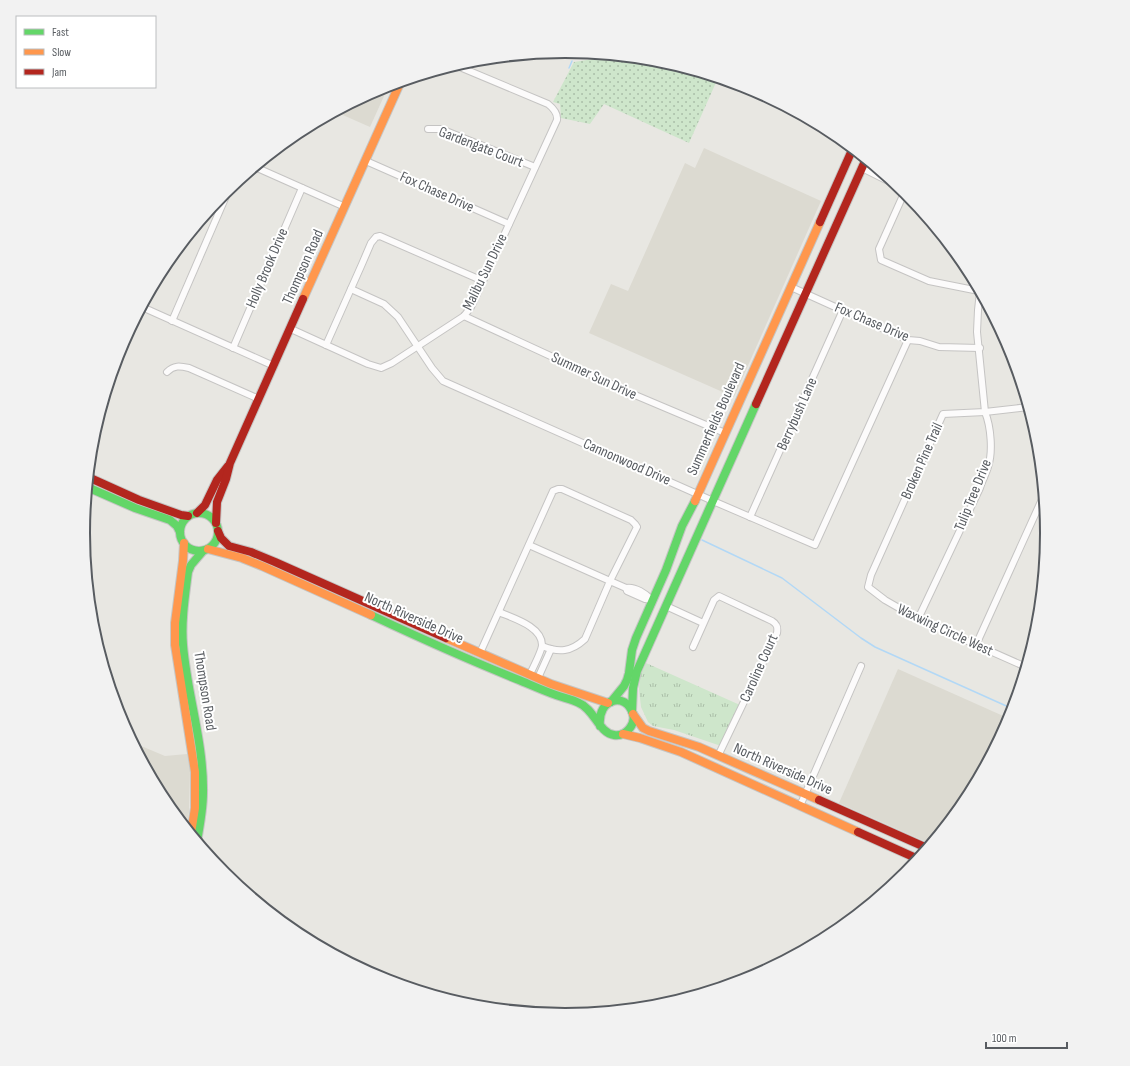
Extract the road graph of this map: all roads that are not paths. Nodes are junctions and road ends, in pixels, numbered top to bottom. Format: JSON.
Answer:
{"nodes":[{"id":1,"x":464,"y":69,"type":"edge"},
{"id":2,"x":398,"y":88,"type":"edge"},
{"id":3,"x":428,"y":129,"type":"dead end"},
{"id":4,"x":851,"y":154,"type":"edge"},
{"id":5,"x":366,"y":161,"type":"junction"},
{"id":6,"x":864,"y":164,"type":"edge"},
{"id":7,"x":535,"y":167,"type":"junction"},
{"id":8,"x":862,"y":168,"type":"junction"},
{"id":9,"x":260,"y":169,"type":"edge"},
{"id":10,"x":878,"y":176,"type":"edge"},
{"id":11,"x":302,"y":188,"type":"junction"},
{"id":12,"x":901,"y":197,"type":"edge"},
{"id":13,"x":223,"y":204,"type":"edge"},
{"id":14,"x":345,"y":207,"type":"junction"},
{"id":15,"x":509,"y":224,"type":"junction"},
{"id":16,"x":483,"y":281,"type":"junction"},
{"id":17,"x":791,"y":287,"type":"junction"},
{"id":18,"x":351,"y":289,"type":"junction"},
{"id":19,"x":973,"y":290,"type":"edge"},
{"id":20,"x":806,"y":294,"type":"junction"},
{"id":21,"x":979,"y":301,"type":"edge"},
{"id":22,"x":146,"y":309,"type":"edge"},
{"id":23,"x":843,"y":310,"type":"junction"},
{"id":24,"x":464,"y":316,"type":"junction"},
{"id":25,"x":172,"y":321,"type":"junction"},
{"id":26,"x":290,"y":329,"type":"junction"},
{"id":27,"x":908,"y":340,"type":"junction"},
{"id":28,"x":326,"y":345,"type":"junction"},
{"id":29,"x":417,"y":347,"type":"junction"},
{"id":30,"x":233,"y":348,"type":"junction"},
{"id":31,"x":980,"y":348,"type":"junction"},
{"id":32,"x":274,"y":366,"type":"junction"},
{"id":33,"x":167,"y":372,"type":"dead end"},
{"id":34,"x":259,"y":399,"type":"junction"},
{"id":35,"x":1023,"y":408,"type":"edge"},
{"id":36,"x":985,"y":412,"type":"junction"},
{"id":37,"x":725,"y":433,"type":"junction"},
{"id":38,"x":230,"y":463,"type":"junction"},
{"id":39,"x":93,"y":479,"type":"edge"},
{"id":40,"x":92,"y":489,"type":"edge"},
{"id":41,"x":698,"y":494,"type":"junction"},
{"id":42,"x":713,"y":501,"type":"junction"},
{"id":43,"x":1039,"y":506,"type":"edge"},
{"id":44,"x":197,"y":513,"type":"junction"},
{"id":45,"x":188,"y":516,"type":"junction"},
{"id":46,"x":750,"y":517,"type":"junction"},
{"id":47,"x":217,"y":527,"type":"junction"},
{"id":48,"x":180,"y":532,"type":"junction"},
{"id":49,"x":184,"y":543,"type":"junction"},
{"id":50,"x":529,"y":545,"type":"junction"},
{"id":51,"x":205,"y":550,"type":"junction"},
{"id":52,"x":610,"y":581,"type":"junction"},
{"id":53,"x":868,"y":586,"type":"joint"},
{"id":54,"x":653,"y":600,"type":"junction"},
{"id":55,"x":374,"y":606,"type":"junction"},
{"id":56,"x":666,"y":606,"type":"junction"},
{"id":57,"x":498,"y":612,"type":"junction"},
{"id":58,"x":370,"y":614,"type":"junction"},
{"id":59,"x":918,"y":619,"type":"junction"},
{"id":60,"x":179,"y":623,"type":"junction"},
{"id":61,"x":703,"y":623,"type":"junction"},
{"id":62,"x":976,"y":645,"type":"junction"},
{"id":63,"x":542,"y":646,"type":"junction"},
{"id":64,"x":693,"y":647,"type":"dead end"},
{"id":65,"x":551,"y":649,"type":"junction"},
{"id":66,"x":480,"y":653,"type":"junction"},
{"id":67,"x":1021,"y":665,"type":"edge"},
{"id":68,"x":861,"y":666,"type":"dead end"},
{"id":69,"x":530,"y":674,"type":"junction"},
{"id":70,"x":538,"y":678,"type":"junction"},
{"id":71,"x":610,"y":702,"type":"junction"},
{"id":72,"x":632,"y":712,"type":"junction"},
{"id":73,"x":600,"y":726,"type":"junction"},
{"id":74,"x":623,"y":734,"type":"junction"},
{"id":75,"x":718,"y":756,"type":"junction"},
{"id":76,"x":198,"y":763,"type":"junction"},
{"id":77,"x":805,"y":794,"type":"junction"},
{"id":78,"x":800,"y":806,"type":"junction"},
{"id":79,"x":192,"y":827,"type":"edge"},
{"id":80,"x":198,"y":834,"type":"edge"},
{"id":81,"x":922,"y":846,"type":"edge"},
{"id":82,"x":912,"y":856,"type":"edge"}],
"edges":[{"from":1,"to":7,"type":"street","name":"Malibu Sun Drive"},
{"from":2,"to":5,"type":"street","name":"Thompson Road"},
{"from":3,"to":7,"type":"street","name":"Gardengate Court"},
{"from":4,"to":17,"type":"street","name":"Summerfields Boulevard"},
{"from":5,"to":14,"type":"street","name":"Thompson Road"},
{"from":5,"to":15,"type":"street","name":"Fox Chase Drive"},
{"from":6,"to":8,"type":"street","name":"Summerfields Boulevard"},
{"from":7,"to":15,"type":"street","name":"Malibu Sun Drive"},
{"from":8,"to":10,"type":"street"},
{"from":8,"to":20,"type":"street","name":"Summerfields Boulevard"},
{"from":9,"to":11,"type":"street"},
{"from":11,"to":14,"type":"street"},
{"from":11,"to":30,"type":"street","name":"Holly Brook Drive"},
{"from":12,"to":19,"type":"street"},
{"from":13,"to":25,"type":"street"},
{"from":14,"to":26,"type":"street","name":"Thompson Road"},
{"from":15,"to":16,"type":"street","name":"Malibu Sun Drive"},
{"from":16,"to":18,"type":"street"},
{"from":16,"to":24,"type":"street","name":"Malibu Sun Drive"},
{"from":17,"to":20,"type":"street","name":"Fox Chase Drive"},
{"from":17,"to":37,"type":"street","name":"Summerfields Boulevard"},
{"from":18,"to":28,"type":"street"},
{"from":18,"to":29,"type":"street","name":"Cannonwood Drive"},
{"from":20,"to":23,"type":"street","name":"Fox Chase Drive"},
{"from":20,"to":42,"type":"street","name":"Summerfields Boulevard"},
{"from":21,"to":31,"type":"street","name":"Tulip Tree Drive"},
{"from":22,"to":25,"type":"street"},
{"from":23,"to":27,"type":"street","name":"Fox Chase Drive"},
{"from":23,"to":46,"type":"street","name":"Berrybush Lane"},
{"from":24,"to":29,"type":"street","name":"Malibu Sun Drive"},
{"from":24,"to":37,"type":"street","name":"Summer Sun Drive"},
{"from":25,"to":30,"type":"street"},
{"from":26,"to":28,"type":"street","name":"Malibu Sun Drive"},
{"from":26,"to":32,"type":"street","name":"Thompson Road"},
{"from":27,"to":31,"type":"street","name":"Fox Chase Drive"},
{"from":27,"to":46,"type":"street","name":"Cannonwood Drive"},
{"from":28,"to":29,"type":"street","name":"Malibu Sun Drive"},
{"from":29,"to":41,"type":"street","name":"Cannonwood Drive"},
{"from":30,"to":32,"type":"street"},
{"from":31,"to":36,"type":"street","name":"Tulip Tree Drive"},
{"from":32,"to":34,"type":"street","name":"Thompson Road"},
{"from":33,"to":34,"type":"street"},
{"from":34,"to":38,"type":"street","name":"Thompson Road"},
{"from":35,"to":36,"type":"street","name":"Broken Pine Trail"},
{"from":36,"to":53,"type":"street","name":"Broken Pine Trail"},
{"from":36,"to":59,"type":"street","name":"Tulip Tree Drive"},
{"from":37,"to":41,"type":"street","name":"Summerfields Boulevard"},
{"from":38,"to":44,"type":"street","name":"Thompson Road"},
{"from":38,"to":47,"type":"street","name":"Thompson Road"},
{"from":39,"to":45,"type":"street"},
{"from":40,"to":48,"type":"street"},
{"from":41,"to":42,"type":"street","name":"Cannonwood Drive"},
{"from":41,"to":54,"type":"street","name":"Summerfields Boulevard"},
{"from":42,"to":46,"type":"street","name":"Cannonwood Drive"},
{"from":42,"to":56,"type":"street","name":"Summerfields Boulevard"},
{"from":43,"to":62,"type":"street"},
{"from":44,"to":45,"type":"street"},
{"from":44,"to":47,"type":"street","name":"North Riverside Drive"},
{"from":45,"to":48,"type":"street"},
{"from":47,"to":51,"type":"street"},
{"from":47,"to":55,"type":"street","name":"North Riverside Drive"},
{"from":48,"to":49,"type":"street"},
{"from":49,"to":51,"type":"street","name":"North Riverside Drive"},
{"from":49,"to":60,"type":"street","name":"Thompson Road"},
{"from":50,"to":52,"type":"street"},
{"from":50,"to":52,"type":"street"},
{"from":50,"to":57,"type":"street"},
{"from":51,"to":58,"type":"street","name":"North Riverside Drive"},
{"from":51,"to":60,"type":"street","name":"Thompson Road"},
{"from":52,"to":54,"type":"street"},
{"from":52,"to":65,"type":"street"},
{"from":53,"to":59,"type":"street","name":"Waxwing Circle West"},
{"from":54,"to":56,"type":"street"},
{"from":54,"to":71,"type":"street","name":"Summerfields Boulevard"},
{"from":55,"to":58,"type":"street"},
{"from":55,"to":66,"type":"street","name":"North Riverside Drive"},
{"from":56,"to":61,"type":"street"},
{"from":56,"to":72,"type":"street","name":"Summerfields Boulevard"},
{"from":57,"to":63,"type":"street"},
{"from":57,"to":66,"type":"street"},
{"from":58,"to":73,"type":"street","name":"North Riverside Drive"},
{"from":59,"to":62,"type":"street","name":"Waxwing Circle West"},
{"from":60,"to":76,"type":"street","name":"Thompson Road"},
{"from":61,"to":64,"type":"street","name":"Caroline Court"},
{"from":61,"to":75,"type":"street","name":"Caroline Court"},
{"from":62,"to":67,"type":"street","name":"Waxwing Circle West"},
{"from":63,"to":65,"type":"street"},
{"from":63,"to":69,"type":"street"},
{"from":65,"to":70,"type":"street"},
{"from":66,"to":69,"type":"street","name":"North Riverside Drive"},
{"from":68,"to":77,"type":"street"},
{"from":69,"to":70,"type":"street","name":"North Riverside Drive"},
{"from":70,"to":71,"type":"street","name":"North Riverside Drive"},
{"from":71,"to":72,"type":"street","name":"North Riverside Drive"},
{"from":71,"to":73,"type":"street"},
{"from":72,"to":74,"type":"street"},
{"from":72,"to":75,"type":"street","name":"North Riverside Drive"},
{"from":73,"to":74,"type":"street","name":"North Riverside Drive"},
{"from":74,"to":78,"type":"street","name":"North Riverside Drive"},
{"from":75,"to":77,"type":"street","name":"North Riverside Drive"},
{"from":76,"to":79,"type":"street","name":"Thompson Road"},
{"from":76,"to":80,"type":"street","name":"Thompson Road"},
{"from":77,"to":78,"type":"street"},
{"from":77,"to":81,"type":"street","name":"North Riverside Drive"},
{"from":78,"to":82,"type":"street","name":"North Riverside Drive"}]}
